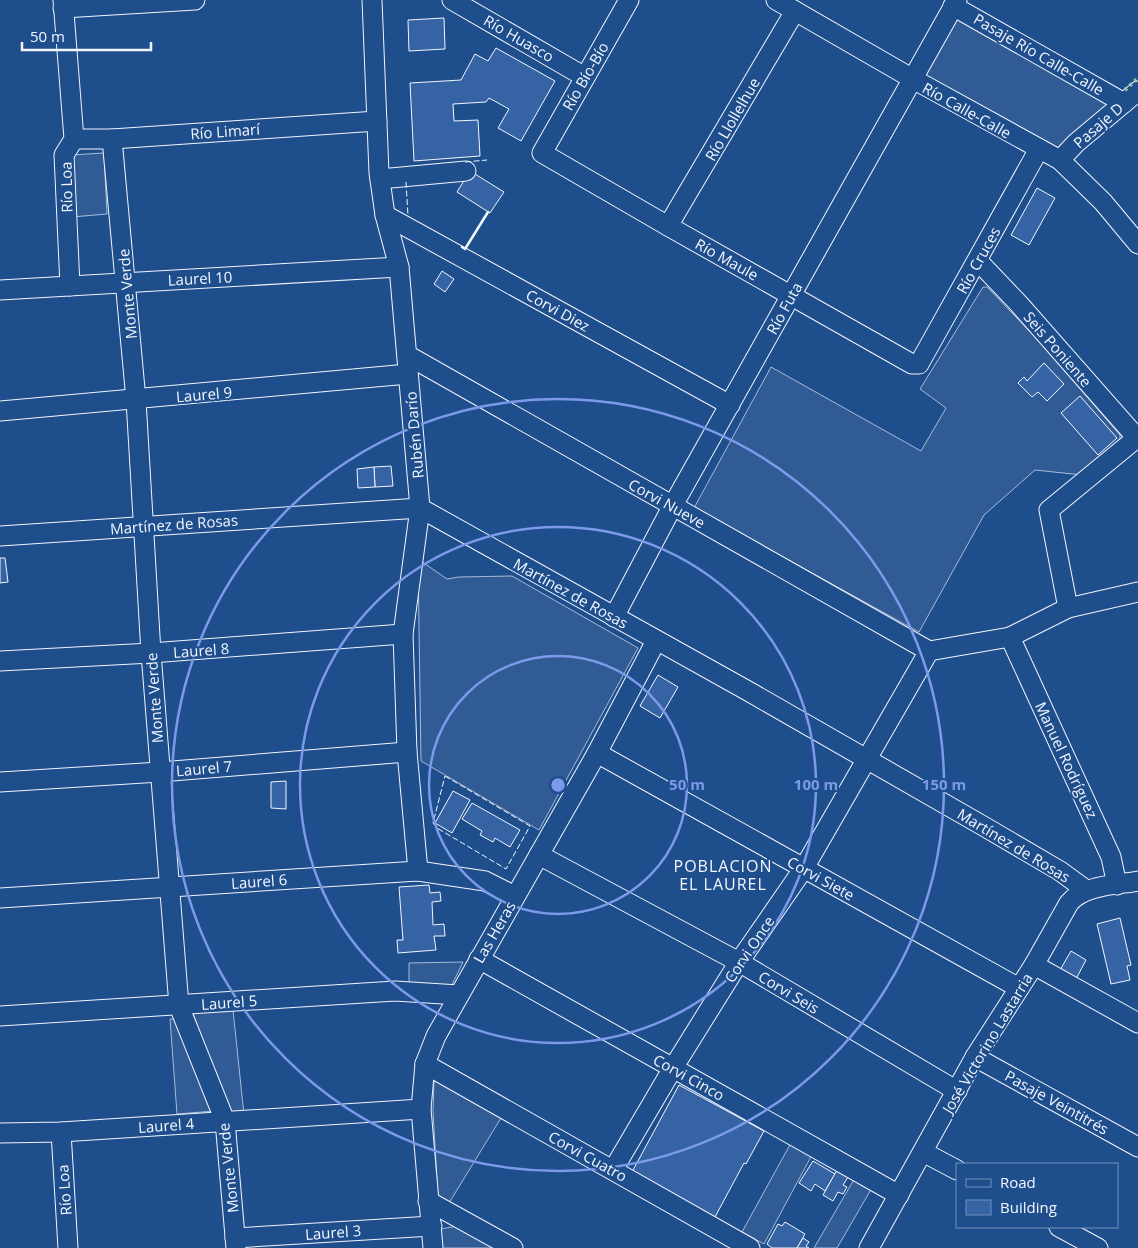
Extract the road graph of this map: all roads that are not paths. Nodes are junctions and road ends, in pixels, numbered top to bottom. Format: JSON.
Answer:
{"nodes":[{"id":1,"x":195,"y":0,"type":"edge"},
{"id":2,"x":372,"y":0,"type":"edge"},
{"id":3,"x":452,"y":0,"type":"edge"},
{"id":4,"x":629,"y":0,"type":"edge"},
{"id":5,"x":776,"y":0,"type":"edge"},
{"id":6,"x":955,"y":3,"type":"edge"},
{"id":7,"x":63,"y":4,"type":"edge"},
{"id":8,"x":795,"y":11,"type":"junction"},
{"id":9,"x":585,"y":76,"type":"junction"},
{"id":10,"x":912,"y":79,"type":"junction"},
{"id":11,"x":1131,"y":97,"type":"edge"},
{"id":12,"x":377,"y":121,"type":"junction"},
{"id":13,"x":74,"y":139,"type":"junction"},
{"id":14,"x":112,"y":139,"type":"junction"},
{"id":15,"x":1039,"y":150,"type":"junction"},
{"id":16,"x":542,"y":153,"type":"joint"},
{"id":17,"x":1060,"y":160,"type":"junction"},
{"id":18,"x":466,"y":171,"type":"dead end"},
{"id":19,"x":380,"y":179,"type":"junction"},
{"id":20,"x":385,"y":215,"type":"junction"},
{"id":21,"x":668,"y":226,"type":"junction"},
{"id":22,"x":1138,"y":244,"type":"edge"},
{"id":23,"x":978,"y":261,"type":"junction"},
{"id":24,"x":399,"y":267,"type":"junction"},
{"id":25,"x":126,"y":282,"type":"junction"},
{"id":26,"x":70,"y":286,"type":"junction"},
{"id":27,"x":0,"y":290,"type":"edge"},
{"id":28,"x":790,"y":295,"type":"junction"},
{"id":29,"x":407,"y":355,"type":"junction"},
{"id":30,"x":912,"y":364,"type":"joint"},
{"id":31,"x":408,"y":374,"type":"junction"},
{"id":32,"x":136,"y":400,"type":"junction"},
{"id":33,"x":730,"y":405,"type":"junction"},
{"id":34,"x":0,"y":411,"type":"edge"},
{"id":35,"x":1138,"y":438,"type":"edge"},
{"id":36,"x":672,"y":507,"type":"junction"},
{"id":37,"x":420,"y":508,"type":"junction"},
{"id":38,"x":143,"y":526,"type":"junction"},
{"id":39,"x":0,"y":536,"type":"edge"},
{"id":40,"x":1138,"y":592,"type":"edge"},
{"id":41,"x":1068,"y":608,"type":"junction"},
{"id":42,"x":614,"y":617,"type":"junction"},
{"id":43,"x":403,"y":634,"type":"junction"},
{"id":44,"x":1010,"y":637,"type":"junction"},
{"id":45,"x":656,"y":641,"type":"junction"},
{"id":46,"x":929,"y":651,"type":"junction"},
{"id":47,"x":151,"y":653,"type":"junction"},
{"id":48,"x":0,"y":662,"type":"edge"},
{"id":49,"x":407,"y":752,"type":"junction"},
{"id":50,"x":597,"y":753,"type":"junction"},
{"id":51,"x":866,"y":759,"type":"junction"},
{"id":52,"x":160,"y":772,"type":"junction"},
{"id":53,"x":0,"y":782,"type":"edge"},
{"id":54,"x":539,"y":855,"type":"junction"},
{"id":55,"x":804,"y":868,"type":"junction"},
{"id":56,"x":418,"y":871,"type":"junction"},
{"id":57,"x":1138,"y":881,"type":"edge"},
{"id":58,"x":1117,"y":885,"type":"junction"},
{"id":59,"x":170,"y":887,"type":"junction"},
{"id":60,"x":1086,"y":890,"type":"junction"},
{"id":61,"x":515,"y":896,"type":"junction"},
{"id":62,"x":0,"y":898,"type":"edge"},
{"id":63,"x":479,"y":959,"type":"junction"},
{"id":64,"x":739,"y":962,"type":"junction"},
{"id":65,"x":1034,"y":965,"type":"junction"},
{"id":66,"x":1019,"y":988,"type":"junction"},
{"id":67,"x":459,"y":995,"type":"junction"},
{"id":68,"x":179,"y":1006,"type":"junction"},
{"id":69,"x":0,"y":1016,"type":"edge"},
{"id":70,"x":1138,"y":1023,"type":"edge"},
{"id":71,"x":976,"y":1057,"type":"junction"},
{"id":72,"x":425,"y":1064,"type":"junction"},
{"id":73,"x":673,"y":1068,"type":"junction"},
{"id":74,"x":957,"y":1091,"type":"junction"},
{"id":75,"x":422,"y":1109,"type":"junction"},
{"id":76,"x":225,"y":1120,"type":"junction"},
{"id":77,"x":61,"y":1132,"type":"junction"},
{"id":78,"x":0,"y":1133,"type":"edge"},
{"id":79,"x":1138,"y":1146,"type":"edge"},
{"id":80,"x":923,"y":1152,"type":"junction"},
{"id":81,"x":956,"y":1169,"type":"edge"},
{"id":82,"x":613,"y":1170,"type":"junction"},
{"id":83,"x":899,"y":1194,"type":"junction"},
{"id":84,"x":428,"y":1201,"type":"junction"},
{"id":85,"x":432,"y":1226,"type":"junction"},
{"id":86,"x":1061,"y":1228,"type":"edge"},
{"id":87,"x":235,"y":1243,"type":"edge"},
{"id":88,"x":873,"y":1247,"type":"edge"},
{"id":89,"x":68,"y":1248,"type":"edge"},
{"id":90,"x":433,"y":1248,"type":"edge"},
{"id":91,"x":513,"y":1248,"type":"edge"},
{"id":92,"x":750,"y":1248,"type":"edge"},
{"id":93,"x":1098,"y":1248,"type":"edge"}],
"edges":[{"from":1,"to":7,"type":"street"},
{"from":2,"to":12,"type":"street","name":"Rubén Darío"},
{"from":3,"to":9,"type":"street","name":"Río Huasco"},
{"from":4,"to":9,"type":"street","name":"Río Bío-Bío"},
{"from":5,"to":8,"type":"street","name":"Río Calle-Calle"},
{"from":6,"to":10,"type":"street","name":"Río Futa"},
{"from":6,"to":11,"type":"street","name":"Pasaje Río Calle-Calle"},
{"from":7,"to":13,"type":"street","name":"Río Loa"},
{"from":8,"to":10,"type":"street","name":"Río Calle-Calle"},
{"from":8,"to":21,"type":"street","name":"Río Llollelhue"},
{"from":9,"to":16,"type":"street","name":"Río Bío-Bío"},
{"from":10,"to":15,"type":"street","name":"Río Calle-Calle"},
{"from":10,"to":28,"type":"street","name":"Río Futa"},
{"from":11,"to":17,"type":"street","name":"Pasaje D"},
{"from":12,"to":14,"type":"street","name":"Río Limarí"},
{"from":12,"to":19,"type":"street","name":"Rubén Darío"},
{"from":13,"to":14,"type":"street","name":"Río Limarí"},
{"from":13,"to":26,"type":"street","name":"Río Loa"},
{"from":14,"to":25,"type":"street","name":"Monte Verde"},
{"from":15,"to":17,"type":"street","name":"Río Calle-Calle"},
{"from":15,"to":23,"type":"street","name":"Río Cruces"},
{"from":16,"to":21,"type":"street","name":"Río Maule"},
{"from":17,"to":22,"type":"street","name":"Río Calle-Calle"},
{"from":18,"to":19,"type":"street"},
{"from":19,"to":20,"type":"street","name":"Rubén Darío"},
{"from":20,"to":24,"type":"street","name":"Rubén Darío"},
{"from":20,"to":33,"type":"street","name":"Corvi Diez"},
{"from":21,"to":28,"type":"street","name":"Río Maule"},
{"from":23,"to":30,"type":"street","name":"Río Cruces"},
{"from":23,"to":35,"type":"street","name":"Seis Poniente"},
{"from":24,"to":25,"type":"street","name":"Laurel 10"},
{"from":24,"to":29,"type":"street","name":"Rubén Darío"},
{"from":25,"to":26,"type":"street","name":"Laurel 10"},
{"from":25,"to":32,"type":"street","name":"Monte Verde"},
{"from":26,"to":27,"type":"street","name":"Laurel 10"},
{"from":28,"to":30,"type":"street","name":"Río Maule"},
{"from":28,"to":33,"type":"street","name":"Río Futa"},
{"from":29,"to":31,"type":"street","name":"Rubén Darío"},
{"from":29,"to":36,"type":"street","name":"Corvi Nueve"},
{"from":31,"to":32,"type":"street","name":"Laurel 9"},
{"from":31,"to":37,"type":"street","name":"Rubén Darío"},
{"from":32,"to":34,"type":"street","name":"Laurel 9"},
{"from":32,"to":38,"type":"street","name":"Monte Verde"},
{"from":33,"to":36,"type":"street","name":"Río Futa"},
{"from":35,"to":41,"type":"street"},
{"from":36,"to":42,"type":"street","name":"Río Futa"},
{"from":36,"to":46,"type":"street","name":"Corvi Nueve"},
{"from":37,"to":38,"type":"street","name":"Martínez de Rosas"},
{"from":37,"to":42,"type":"street","name":"Martínez de Rosas"},
{"from":37,"to":43,"type":"street","name":"Rubén Darío"},
{"from":38,"to":39,"type":"street","name":"Martínez de Rosas"},
{"from":38,"to":47,"type":"street","name":"Monte Verde"},
{"from":40,"to":41,"type":"street"},
{"from":41,"to":44,"type":"street"},
{"from":42,"to":45,"type":"street","name":"Martínez de Rosas"},
{"from":43,"to":47,"type":"street","name":"Laurel 8"},
{"from":43,"to":49,"type":"street","name":"Rubén Darío"},
{"from":44,"to":46,"type":"street"},
{"from":44,"to":58,"type":"street","name":"Manuel Rodríguez"},
{"from":45,"to":50,"type":"street","name":"Las Heras"},
{"from":45,"to":51,"type":"street","name":"Martínez de Rosas"},
{"from":46,"to":51,"type":"street","name":"Corvi Once"},
{"from":47,"to":48,"type":"street","name":"Laurel 8"},
{"from":47,"to":52,"type":"street","name":"Monte Verde"},
{"from":49,"to":52,"type":"street","name":"Laurel 7"},
{"from":49,"to":56,"type":"street","name":"Rubén Darío"},
{"from":50,"to":54,"type":"street","name":"Las Heras"},
{"from":50,"to":55,"type":"street","name":"Corvi Siete"},
{"from":51,"to":55,"type":"street","name":"Corvi Once"},
{"from":51,"to":60,"type":"street","name":"Martínez de Rosas"},
{"from":52,"to":53,"type":"street","name":"Laurel 7"},
{"from":52,"to":59,"type":"street","name":"Monte Verde"},
{"from":54,"to":61,"type":"street","name":"Las Heras"},
{"from":54,"to":64,"type":"street","name":"Corvi Seis"},
{"from":55,"to":64,"type":"street","name":"Corvi Once"},
{"from":55,"to":66,"type":"street","name":"Corvi Siete"},
{"from":56,"to":59,"type":"street","name":"Laurel 6"},
{"from":56,"to":61,"type":"street","name":"Laurel 6"},
{"from":57,"to":58,"type":"street"},
{"from":58,"to":60,"type":"street"},
{"from":59,"to":62,"type":"street","name":"Laurel 6"},
{"from":59,"to":68,"type":"street","name":"Monte Verde"},
{"from":60,"to":65,"type":"street","name":"José Victorino Lastarria"},
{"from":61,"to":63,"type":"street","name":"Las Heras"},
{"from":63,"to":67,"type":"street","name":"Las Heras"},
{"from":63,"to":73,"type":"street","name":"Corvi Cinco"},
{"from":64,"to":73,"type":"street","name":"Corvi Once"},
{"from":64,"to":74,"type":"street","name":"Corvi Seis"},
{"from":65,"to":66,"type":"street","name":"José Victorino Lastarria"},
{"from":65,"to":70,"type":"street"},
{"from":66,"to":71,"type":"street","name":"José Victorino Lastarria"},
{"from":67,"to":68,"type":"street","name":"Laurel 5"},
{"from":67,"to":72,"type":"street","name":"Las Heras"},
{"from":68,"to":69,"type":"street","name":"Laurel 5"},
{"from":68,"to":76,"type":"street","name":"Monte Verde"},
{"from":71,"to":74,"type":"street","name":"José Victorino Lastarria"},
{"from":71,"to":79,"type":"street","name":"Pasaje Veintitrés"},
{"from":72,"to":75,"type":"street","name":"Las Heras"},
{"from":72,"to":82,"type":"street","name":"Corvi Cuatro"},
{"from":73,"to":82,"type":"street","name":"Corvi Once"},
{"from":73,"to":83,"type":"street","name":"Corvi Cinco"},
{"from":74,"to":80,"type":"street","name":"José Victorino Lastarria"},
{"from":75,"to":76,"type":"street","name":"Laurel 4"},
{"from":75,"to":84,"type":"street","name":"Las Heras"},
{"from":76,"to":77,"type":"street","name":"Laurel 4"},
{"from":76,"to":87,"type":"street","name":"Monte Verde"},
{"from":77,"to":78,"type":"street","name":"Laurel 4"},
{"from":77,"to":89,"type":"street","name":"Río Loa"},
{"from":80,"to":81,"type":"street"},
{"from":80,"to":83,"type":"street","name":"José Victorino Lastarria"},
{"from":82,"to":92,"type":"street","name":"Corvi Cuatro"},
{"from":83,"to":88,"type":"street","name":"José Victorino Lastarria"},
{"from":84,"to":85,"type":"street","name":"Las Heras"},
{"from":84,"to":91,"type":"street"},
{"from":85,"to":87,"type":"street","name":"Laurel 3"},
{"from":85,"to":90,"type":"street","name":"Las Heras"},
{"from":86,"to":93,"type":"street"}]}
